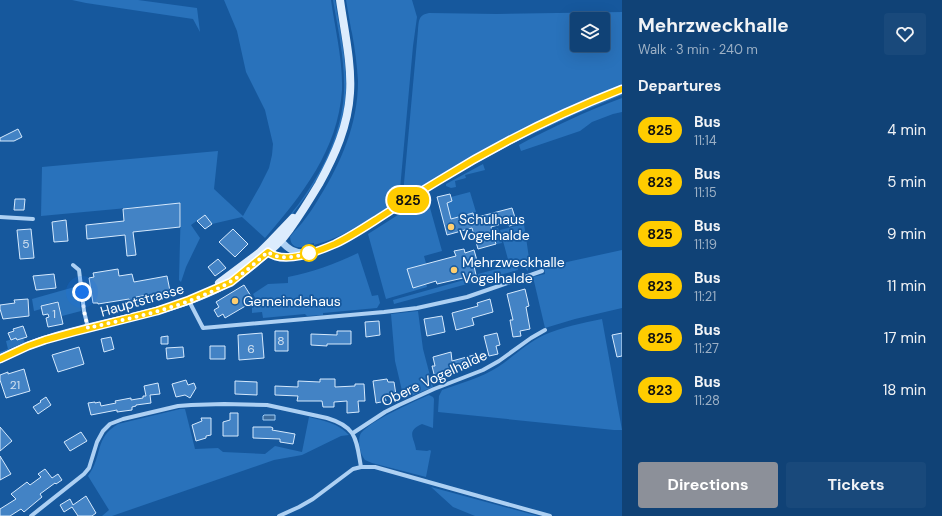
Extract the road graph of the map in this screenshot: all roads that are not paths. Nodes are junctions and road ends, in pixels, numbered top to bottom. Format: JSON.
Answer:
{"nodes":[{"id":1,"x":340,"y":0,"type":"edge"},
{"id":2,"x":622,"y":90,"type":"edge"},
{"id":3,"x":307,"y":202,"type":"junction"},
{"id":4,"x":0,"y":217,"type":"edge"},
{"id":5,"x":33,"y":219,"type":"dead end"},
{"id":6,"x":280,"y":241,"type":"junction"},
{"id":7,"x":269,"y":246,"type":"junction"},
{"id":8,"x":310,"y":252,"type":"junction"},
{"id":9,"x":73,"y":265,"type":"dead end"},
{"id":10,"x":542,"y":271,"type":"dead end"},
{"id":11,"x":189,"y":300,"type":"junction"},
{"id":12,"x":88,"y":328,"type":"junction"},
{"id":13,"x":545,"y":330,"type":"dead end"},
{"id":14,"x":0,"y":359,"type":"edge"},
{"id":15,"x":353,"y":433,"type":"junction"},
{"id":16,"x":361,"y":467,"type":"junction"},
{"id":17,"x":31,"y":516,"type":"edge"},
{"id":18,"x":279,"y":516,"type":"edge"},
{"id":19,"x":550,"y":516,"type":"edge"}],
"edges":[{"from":1,"to":3,"type":"main road","name":"Hauptstrasse"},
{"from":2,"to":8,"type":"street"},
{"from":3,"to":6,"type":"main road","name":"Hauptstrasse"},
{"from":3,"to":7,"type":"main road","name":"Hauptstrasse"},
{"from":4,"to":5,"type":"street"},
{"from":6,"to":7,"type":"main road","name":"Hauptstrasse"},
{"from":6,"to":8,"type":"street"},
{"from":7,"to":8,"type":"street"},
{"from":7,"to":11,"type":"main road","name":"Hauptstrasse"},
{"from":9,"to":12,"type":"street"},
{"from":10,"to":11,"type":"street"},
{"from":11,"to":12,"type":"main road","name":"Hauptstrasse"},
{"from":12,"to":14,"type":"main road","name":"Hauptstrasse"},
{"from":13,"to":15,"type":"street","name":"Obere Vogelhalde"},
{"from":15,"to":16,"type":"street"},
{"from":15,"to":17,"type":"street"},
{"from":16,"to":18,"type":"street"},
{"from":16,"to":19,"type":"street"}]}
